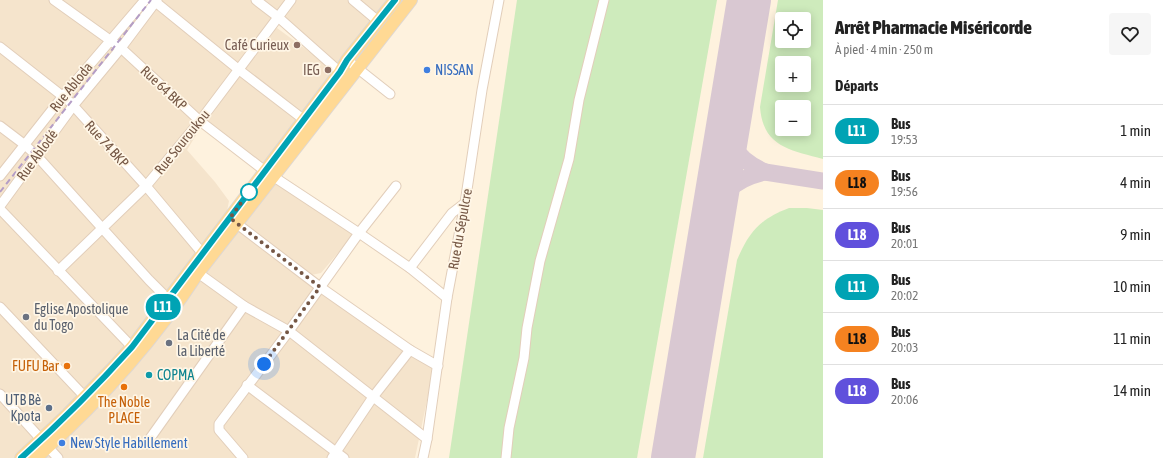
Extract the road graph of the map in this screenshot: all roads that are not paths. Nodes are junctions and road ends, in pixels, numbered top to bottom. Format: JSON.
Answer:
{"nodes":[{"id":1,"x":54,"y":0,"type":"edge"},
{"id":2,"x":145,"y":0,"type":"edge"},
{"id":3,"x":256,"y":0,"type":"edge"},
{"id":4,"x":291,"y":0,"type":"edge"},
{"id":5,"x":353,"y":0,"type":"edge"},
{"id":6,"x":394,"y":0,"type":"edge"},
{"id":7,"x":411,"y":0,"type":"edge"},
{"id":8,"x":499,"y":0,"type":"edge"},
{"id":9,"x":604,"y":0,"type":"edge"},
{"id":10,"x":155,"y":1,"type":"edge"},
{"id":11,"x":278,"y":17,"type":"junction"},
{"id":12,"x":378,"y":21,"type":"junction"},
{"id":13,"x":110,"y":40,"type":"junction"},
{"id":14,"x":0,"y":47,"type":"edge"},
{"id":15,"x":121,"y":48,"type":"junction"},
{"id":16,"x":347,"y":60,"type":"junction"},
{"id":17,"x":357,"y":68,"type":"junction"},
{"id":18,"x":238,"y":69,"type":"junction"},
{"id":19,"x":340,"y":72,"type":"junction"},
{"id":20,"x":390,"y":94,"type":"dead end"},
{"id":21,"x":63,"y":96,"type":"junction"},
{"id":22,"x":73,"y":106,"type":"junction"},
{"id":23,"x":303,"y":119,"type":"junction"},
{"id":24,"x":200,"y":121,"type":"junction"},
{"id":25,"x":0,"y":126,"type":"edge"},
{"id":26,"x":25,"y":145,"type":"junction"},
{"id":27,"x":37,"y":156,"type":"junction"},
{"id":28,"x":270,"y":174,"type":"junction"},
{"id":29,"x":0,"y":176,"type":"edge"},
{"id":30,"x":146,"y":186,"type":"junction"},
{"id":31,"x":396,"y":186,"type":"dead end"},
{"id":32,"x":466,"y":203,"type":"junction"},
{"id":33,"x":0,"y":207,"type":"edge"},
{"id":34,"x":233,"y":221,"type":"junction"},
{"id":35,"x":102,"y":229,"type":"junction"},
{"id":36,"x":359,"y":233,"type":"junction"},
{"id":37,"x":202,"y":254,"type":"junction"},
{"id":38,"x":410,"y":268,"type":"junction"},
{"id":39,"x":58,"y":271,"type":"junction"},
{"id":40,"x":195,"y":271,"type":"junction"},
{"id":41,"x":320,"y":287,"type":"junction"},
{"id":42,"x":447,"y":298,"type":"junction"},
{"id":43,"x":169,"y":300,"type":"junction"},
{"id":44,"x":244,"y":306,"type":"junction"},
{"id":45,"x":0,"y":307,"type":"edge"},
{"id":46,"x":289,"y":331,"type":"junction"},
{"id":47,"x":132,"y":347,"type":"junction"},
{"id":48,"x":410,"y":350,"type":"junction"},
{"id":49,"x":438,"y":366,"type":"junction"},
{"id":50,"x":115,"y":374,"type":"junction"},
{"id":51,"x":247,"y":385,"type":"junction"},
{"id":52,"x":0,"y":394,"type":"edge"},
{"id":53,"x":85,"y":397,"type":"junction"},
{"id":54,"x":373,"y":397,"type":"junction"},
{"id":55,"x":427,"y":439,"type":"junction"},
{"id":56,"x":45,"y":444,"type":"junction"},
{"id":57,"x":146,"y":444,"type":"dead end"},
{"id":58,"x":334,"y":455,"type":"edge"},
{"id":59,"x":21,"y":458,"type":"edge"},
{"id":60,"x":36,"y":458,"type":"edge"},
{"id":61,"x":58,"y":458,"type":"edge"},
{"id":62,"x":243,"y":458,"type":"edge"},
{"id":63,"x":344,"y":458,"type":"edge"},
{"id":64,"x":423,"y":458,"type":"edge"},
{"id":65,"x":506,"y":458,"type":"edge"}],
"edges":[{"from":1,"to":13,"type":"street","name":"Rue 64 BKP"},
{"from":2,"to":13,"type":"street","name":"Rue Abloda"},
{"from":3,"to":11,"type":"street"},
{"from":4,"to":11,"type":"street","name":"Rue Souroukou"},
{"from":5,"to":12,"type":"street"},
{"from":6,"to":12,"type":"main road"},
{"from":7,"to":17,"type":"main road"},
{"from":8,"to":32,"type":"street","name":"Rue du Sépulcre"},
{"from":9,"to":65,"type":"street"},
{"from":10,"to":15,"type":"street","name":"Rue Ablodé"},
{"from":10,"to":18,"type":"street"},
{"from":11,"to":18,"type":"street","name":"Rue Souroukou"},
{"from":11,"to":19,"type":"street"},
{"from":12,"to":16,"type":"main road"},
{"from":13,"to":15,"type":"street","name":"Rue 64 BKP"},
{"from":13,"to":21,"type":"street","name":"Rue Abloda"},
{"from":14,"to":21,"type":"street","name":"Rue 74 BKP"},
{"from":15,"to":22,"type":"street","name":"Rue Ablodé"},
{"from":15,"to":24,"type":"street","name":"Rue 64 BKP"},
{"from":16,"to":17,"type":"street"},
{"from":16,"to":19,"type":"main road"},
{"from":17,"to":20,"type":"street"},
{"from":17,"to":28,"type":"main road"},
{"from":18,"to":23,"type":"street"},
{"from":18,"to":24,"type":"street","name":"Rue Souroukou"},
{"from":19,"to":23,"type":"main road"},
{"from":21,"to":22,"type":"street","name":"Rue 74 BKP"},
{"from":21,"to":26,"type":"street","name":"Rue Abloda"},
{"from":22,"to":27,"type":"street","name":"Rue Ablodé"},
{"from":22,"to":30,"type":"street","name":"Rue 74 BKP"},
{"from":23,"to":28,"type":"main road"},
{"from":24,"to":28,"type":"street","name":"Rue 64 BKP"},
{"from":24,"to":30,"type":"street","name":"Rue Souroukou"},
{"from":25,"to":26,"type":"street"},
{"from":26,"to":27,"type":"street"},
{"from":26,"to":29,"type":"street","name":"Rue Abloda"},
{"from":27,"to":33,"type":"street","name":"Rue Ablodé"},
{"from":27,"to":35,"type":"street"},
{"from":28,"to":34,"type":"main road"},
{"from":28,"to":36,"type":"street","name":"Rue 64 BKP"},
{"from":30,"to":35,"type":"street","name":"Rue Souroukou"},
{"from":30,"to":37,"type":"street","name":"Rue 74 BKP"},
{"from":31,"to":36,"type":"street"},
{"from":32,"to":38,"type":"street"},
{"from":32,"to":42,"type":"street","name":"Rue du Sépulcre"},
{"from":33,"to":39,"type":"street"},
{"from":34,"to":37,"type":"main road"},
{"from":34,"to":40,"type":"main road"},
{"from":34,"to":41,"type":"street"},
{"from":35,"to":39,"type":"street","name":"Rue Souroukou"},
{"from":35,"to":43,"type":"street"},
{"from":36,"to":38,"type":"street","name":"Rue 64 BKP"},
{"from":36,"to":41,"type":"street"},
{"from":37,"to":40,"type":"main road"},
{"from":38,"to":42,"type":"street","name":"Rue 64 BKP"},
{"from":39,"to":47,"type":"street"},
{"from":40,"to":43,"type":"main road"},
{"from":40,"to":44,"type":"street"},
{"from":40,"to":50,"type":"main road"},
{"from":41,"to":46,"type":"street"},
{"from":41,"to":48,"type":"street"},
{"from":42,"to":49,"type":"street","name":"Rue du Sépulcre"},
{"from":43,"to":47,"type":"main road"},
{"from":44,"to":46,"type":"street"},
{"from":44,"to":57,"type":"street"},
{"from":45,"to":53,"type":"street"},
{"from":46,"to":51,"type":"street"},
{"from":46,"to":54,"type":"street"},
{"from":47,"to":50,"type":"main road"},
{"from":48,"to":49,"type":"street"},
{"from":48,"to":54,"type":"street"},
{"from":49,"to":55,"type":"street","name":"Rue du Sépulcre"},
{"from":50,"to":53,"type":"main road"},
{"from":50,"to":56,"type":"main road"},
{"from":51,"to":58,"type":"street"},
{"from":51,"to":62,"type":"street"},
{"from":52,"to":56,"type":"street"},
{"from":53,"to":56,"type":"main road"},
{"from":54,"to":55,"type":"street"},
{"from":54,"to":58,"type":"street"},
{"from":55,"to":64,"type":"street","name":"Rue du Sépulcre"},
{"from":56,"to":59,"type":"main road"},
{"from":56,"to":60,"type":"main road"},
{"from":56,"to":61,"type":"street"},
{"from":58,"to":63,"type":"street"}]}
